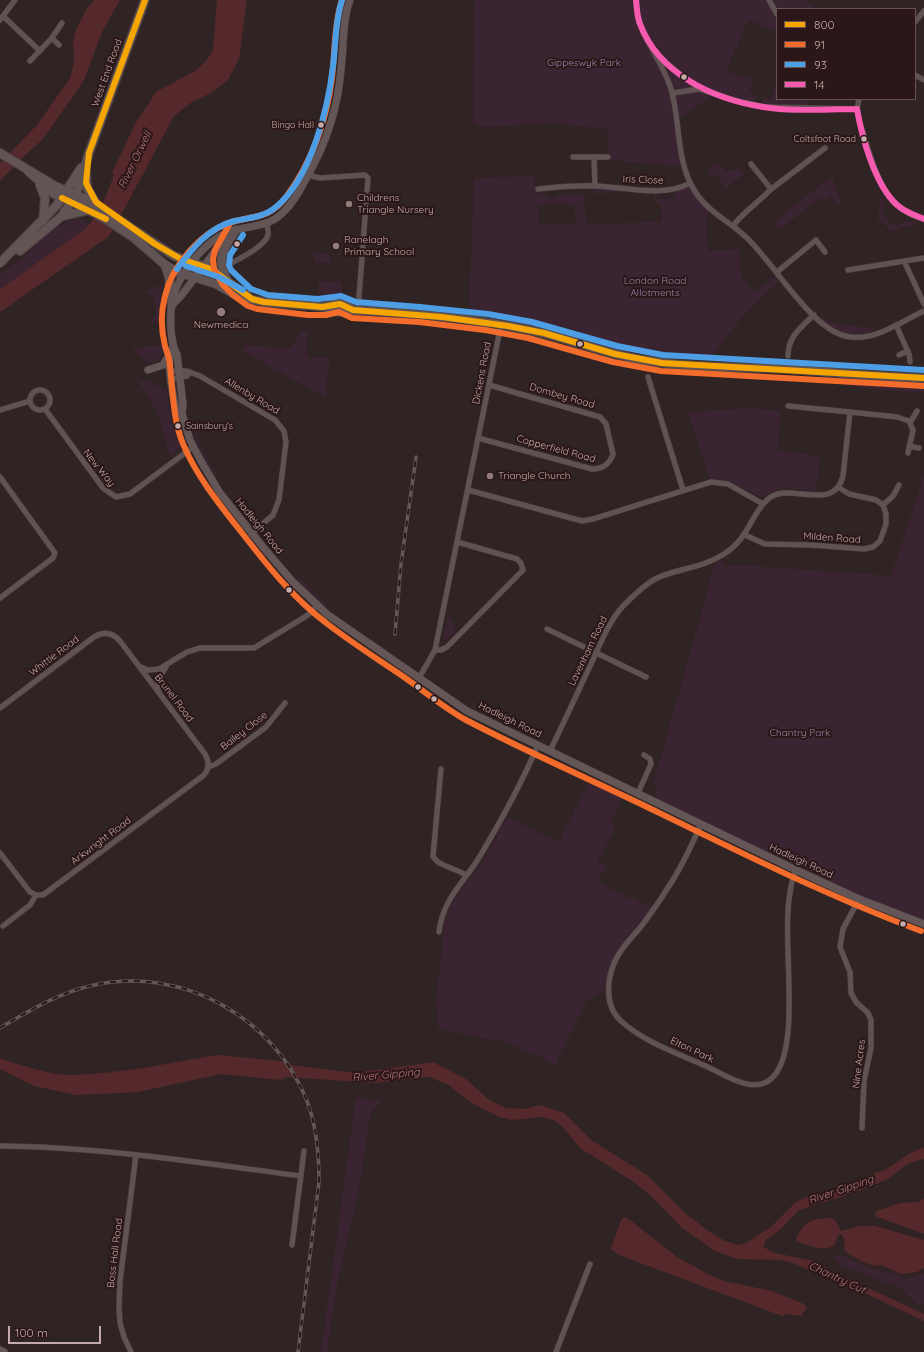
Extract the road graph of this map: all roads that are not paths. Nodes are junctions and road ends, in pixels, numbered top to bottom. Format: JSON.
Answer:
{"nodes":[{"id":1,"x":15,"y":0,"type":"edge"},
{"id":2,"x":145,"y":0,"type":"edge"},
{"id":3,"x":350,"y":0,"type":"edge"},
{"id":4,"x":636,"y":0,"type":"edge"},
{"id":5,"x":769,"y":0,"type":"edge"},
{"id":6,"x":924,"y":11,"type":"edge"},
{"id":7,"x":776,"y":12,"type":"edge"},
{"id":8,"x":2,"y":18,"type":"edge"},
{"id":9,"x":916,"y":21,"type":"edge"},
{"id":10,"x":62,"y":23,"type":"dead end"},
{"id":11,"x":52,"y":38,"type":"junction"},
{"id":12,"x":59,"y":45,"type":"dead end"},
{"id":13,"x":40,"y":50,"type":"junction"},
{"id":14,"x":655,"y":51,"type":"junction"},
{"id":15,"x":30,"y":61,"type":"dead end"},
{"id":16,"x":702,"y":89,"type":"junction"},
{"id":17,"x":673,"y":93,"type":"junction"},
{"id":18,"x":860,"y":100,"type":"edge"},
{"id":19,"x":857,"y":109,"type":"junction"},
{"id":20,"x":825,"y":148,"type":"dead end"},
{"id":21,"x":89,"y":153,"type":"junction"},
{"id":22,"x":2,"y":154,"type":"edge"},
{"id":23,"x":573,"y":157,"type":"dead end"},
{"id":24,"x":594,"y":157,"type":"junction"},
{"id":25,"x":608,"y":157,"type":"dead end"},
{"id":26,"x":751,"y":164,"type":"dead end"},
{"id":27,"x":28,"y":170,"type":"junction"},
{"id":28,"x":308,"y":175,"type":"junction"},
{"id":29,"x":39,"y":182,"type":"junction"},
{"id":30,"x":690,"y":183,"type":"junction"},
{"id":31,"x":595,"y":186,"type":"junction"},
{"id":32,"x":538,"y":189,"type":"dead end"},
{"id":33,"x":771,"y":189,"type":"junction"},
{"id":34,"x":67,"y":191,"type":"junction"},
{"id":35,"x":76,"y":194,"type":"junction"},
{"id":36,"x":62,"y":198,"type":"junction"},
{"id":37,"x":72,"y":201,"type":"junction"},
{"id":38,"x":95,"y":210,"type":"junction"},
{"id":39,"x":62,"y":216,"type":"junction"},
{"id":40,"x":924,"y":219,"type":"edge"},
{"id":41,"x":43,"y":221,"type":"junction"},
{"id":42,"x":266,"y":222,"type":"junction"},
{"id":43,"x":120,"y":224,"type":"junction"},
{"id":44,"x":733,"y":226,"type":"junction"},
{"id":45,"x":233,"y":232,"type":"junction"},
{"id":46,"x":825,"y":252,"type":"dead end"},
{"id":47,"x":7,"y":257,"type":"junction"},
{"id":48,"x":924,"y":258,"type":"edge"},
{"id":49,"x":904,"y":261,"type":"junction"},
{"id":50,"x":0,"y":263,"type":"edge"},
{"id":51,"x":192,"y":263,"type":"junction"},
{"id":52,"x":231,"y":263,"type":"dead end"},
{"id":53,"x":164,"y":264,"type":"junction"},
{"id":54,"x":204,"y":266,"type":"junction"},
{"id":55,"x":848,"y":270,"type":"dead end"},
{"id":56,"x":777,"y":272,"type":"junction"},
{"id":57,"x":184,"y":274,"type":"junction"},
{"id":58,"x":196,"y":277,"type":"junction"},
{"id":59,"x":228,"y":281,"type":"junction"},
{"id":60,"x":252,"y":299,"type":"junction"},
{"id":61,"x":924,"y":304,"type":"edge"},
{"id":62,"x":172,"y":305,"type":"junction"},
{"id":63,"x":356,"y":310,"type":"junction"},
{"id":64,"x":924,"y":311,"type":"edge"},
{"id":65,"x":814,"y":316,"type":"junction"},
{"id":66,"x":896,"y":325,"type":"junction"},
{"id":67,"x":501,"y":326,"type":"junction"},
{"id":68,"x":173,"y":347,"type":"junction"},
{"id":69,"x":908,"y":351,"type":"junction"},
{"id":70,"x":170,"y":355,"type":"junction"},
{"id":71,"x":899,"y":355,"type":"dead end"},
{"id":72,"x":788,"y":356,"type":"dead end"},
{"id":73,"x":910,"y":362,"type":"dead end"},
{"id":74,"x":148,"y":370,"type":"dead end"},
{"id":75,"x":175,"y":375,"type":"junction"},
{"id":76,"x":648,"y":377,"type":"dead end"},
{"id":77,"x":924,"y":378,"type":"edge"},
{"id":78,"x":489,"y":385,"type":"junction"},
{"id":79,"x":30,"y":401,"type":"junction"},
{"id":80,"x":788,"y":406,"type":"dead end"},
{"id":81,"x":0,"y":410,"type":"edge"},
{"id":82,"x":44,"y":410,"type":"junction"},
{"id":83,"x":917,"y":411,"type":"dead end"},
{"id":84,"x":850,"y":412,"type":"junction"},
{"id":85,"x":910,"y":423,"type":"junction"},
{"id":86,"x":478,"y":438,"type":"junction"},
{"id":87,"x":612,"y":444,"type":"joint"},
{"id":88,"x":909,"y":446,"type":"junction"},
{"id":89,"x":193,"y":447,"type":"junction"},
{"id":90,"x":919,"y":448,"type":"dead end"},
{"id":91,"x":908,"y":453,"type":"dead end"},
{"id":92,"x":0,"y":477,"type":"edge"},
{"id":93,"x":899,"y":485,"type":"dead end"},
{"id":94,"x":838,"y":486,"type":"junction"},
{"id":95,"x":468,"y":490,"type":"junction"},
{"id":96,"x":683,"y":490,"type":"junction"},
{"id":97,"x":763,"y":504,"type":"junction"},
{"id":98,"x":883,"y":505,"type":"junction"},
{"id":99,"x":251,"y":534,"type":"junction"},
{"id":100,"x":745,"y":535,"type":"junction"},
{"id":101,"x":457,"y":542,"type":"junction"},
{"id":102,"x":0,"y":598,"type":"edge"},
{"id":103,"x":318,"y":605,"type":"junction"},
{"id":104,"x":547,"y":629,"type":"dead end"},
{"id":105,"x":120,"y":641,"type":"joint"},
{"id":106,"x":435,"y":650,"type":"junction"},
{"id":107,"x":596,"y":653,"type":"junction"},
{"id":108,"x":135,"y":662,"type":"junction"},
{"id":109,"x":170,"y":663,"type":"junction"},
{"id":110,"x":646,"y":677,"type":"dead end"},
{"id":111,"x":419,"y":678,"type":"junction"},
{"id":112,"x":162,"y":697,"type":"junction"},
{"id":113,"x":285,"y":703,"type":"dead end"},
{"id":114,"x":0,"y":708,"type":"edge"},
{"id":115,"x":538,"y":745,"type":"junction"},
{"id":116,"x":550,"y":751,"type":"junction"},
{"id":117,"x":644,"y":755,"type":"dead end"},
{"id":118,"x":208,"y":767,"type":"junction"},
{"id":119,"x":441,"y":769,"type":"dead end"},
{"id":120,"x":638,"y":793,"type":"junction"},
{"id":121,"x":701,"y":824,"type":"junction"},
{"id":122,"x":0,"y":853,"type":"edge"},
{"id":123,"x":796,"y":870,"type":"junction"},
{"id":124,"x":466,"y":875,"type":"junction"},
{"id":125,"x":36,"y":895,"type":"junction"},
{"id":126,"x":859,"y":899,"type":"junction"},
{"id":127,"x":924,"y":924,"type":"edge"},
{"id":128,"x":3,"y":926,"type":"dead end"},
{"id":129,"x":439,"y":932,"type":"dead end"},
{"id":130,"x":862,"y":1128,"type":"dead end"},
{"id":131,"x":0,"y":1146,"type":"edge"},
{"id":132,"x":304,"y":1151,"type":"dead end"},
{"id":133,"x":136,"y":1155,"type":"junction"},
{"id":134,"x":301,"y":1176,"type":"junction"},
{"id":135,"x":292,"y":1245,"type":"dead end"},
{"id":136,"x":590,"y":1264,"type":"dead end"},
{"id":137,"x":0,"y":1350,"type":"edge"},
{"id":138,"x":4,"y":1352,"type":"edge"},
{"id":139,"x":131,"y":1352,"type":"edge"},
{"id":140,"x":556,"y":1352,"type":"edge"}],
"edges":[{"from":1,"to":8,"type":"street"},
{"from":2,"to":21,"type":"main road","name":"West End Road"},
{"from":3,"to":28,"type":"street","name":"Hadleigh Road"},
{"from":4,"to":14,"type":"street"},
{"from":5,"to":7,"type":"street"},
{"from":6,"to":9,"type":"street"},
{"from":8,"to":13,"type":"street"},
{"from":10,"to":11,"type":"street"},
{"from":11,"to":12,"type":"street"},
{"from":11,"to":13,"type":"street"},
{"from":13,"to":15,"type":"street"},
{"from":14,"to":16,"type":"street"},
{"from":14,"to":17,"type":"street"},
{"from":16,"to":17,"type":"street"},
{"from":16,"to":19,"type":"street"},
{"from":17,"to":30,"type":"street"},
{"from":18,"to":19,"type":"street"},
{"from":19,"to":40,"type":"street"},
{"from":20,"to":33,"type":"street"},
{"from":21,"to":34,"type":"main road","name":"West End Road"},
{"from":21,"to":35,"type":"main road","name":"West End Road"},
{"from":21,"to":38,"type":"main road"},
{"from":22,"to":27,"type":"main road"},
{"from":23,"to":24,"type":"street"},
{"from":24,"to":25,"type":"street"},
{"from":24,"to":31,"type":"street"},
{"from":26,"to":33,"type":"street"},
{"from":27,"to":29,"type":"main road"},
{"from":27,"to":34,"type":"main road"},
{"from":28,"to":42,"type":"street","name":"Hadleigh Road"},
{"from":28,"to":63,"type":"street"},
{"from":29,"to":36,"type":"main road"},
{"from":29,"to":41,"type":"main road"},
{"from":30,"to":31,"type":"street","name":"Iris Close"},
{"from":30,"to":44,"type":"street"},
{"from":31,"to":32,"type":"street","name":"Iris Close"},
{"from":33,"to":44,"type":"street"},
{"from":34,"to":35,"type":"main road"},
{"from":34,"to":36,"type":"main road","name":"West End Road"},
{"from":35,"to":37,"type":"main road","name":"West End Road"},
{"from":35,"to":38,"type":"main road"},
{"from":36,"to":37,"type":"main road"},
{"from":36,"to":41,"type":"main road","name":"West End Road"},
{"from":37,"to":38,"type":"main road"},
{"from":37,"to":39,"type":"main road","name":"West End Road"},
{"from":38,"to":39,"type":"main road"},
{"from":38,"to":43,"type":"main road"},
{"from":39,"to":47,"type":"main road"},
{"from":41,"to":47,"type":"main road","name":"West End Road"},
{"from":42,"to":45,"type":"street","name":"Hadleigh Road"},
{"from":42,"to":52,"type":"street"},
{"from":43,"to":51,"type":"main road"},
{"from":43,"to":53,"type":"main road"},
{"from":44,"to":56,"type":"street"},
{"from":45,"to":51,"type":"street","name":"Hadleigh Road"},
{"from":45,"to":54,"type":"street"},
{"from":45,"to":59,"type":"main road"},
{"from":46,"to":56,"type":"street"},
{"from":47,"to":50,"type":"main road"},
{"from":48,"to":49,"type":"street"},
{"from":49,"to":55,"type":"street"},
{"from":49,"to":61,"type":"street"},
{"from":51,"to":54,"type":"main road"},
{"from":51,"to":57,"type":"street","name":"Hadleigh Road"},
{"from":53,"to":57,"type":"main road"},
{"from":53,"to":62,"type":"main road"},
{"from":54,"to":58,"type":"street"},
{"from":54,"to":59,"type":"main road"},
{"from":56,"to":65,"type":"street"},
{"from":57,"to":58,"type":"main road"},
{"from":57,"to":62,"type":"street","name":"Hadleigh Road"},
{"from":58,"to":60,"type":"main road"},
{"from":58,"to":62,"type":"street"},
{"from":59,"to":60,"type":"main road"},
{"from":60,"to":63,"type":"main road"},
{"from":62,"to":68,"type":"street","name":"Hadleigh Road"},
{"from":63,"to":67,"type":"main road"},
{"from":64,"to":66,"type":"street"},
{"from":65,"to":66,"type":"street"},
{"from":65,"to":72,"type":"street"},
{"from":66,"to":69,"type":"street"},
{"from":67,"to":77,"type":"main road"},
{"from":67,"to":78,"type":"street","name":"Dickens Road"},
{"from":68,"to":70,"type":"street","name":"Hadleigh Road"},
{"from":68,"to":75,"type":"street","name":"Hadleigh Road"},
{"from":69,"to":71,"type":"street"},
{"from":69,"to":73,"type":"street"},
{"from":70,"to":74,"type":"street"},
{"from":70,"to":75,"type":"street","name":"Hadleigh Road"},
{"from":75,"to":89,"type":"street","name":"Hadleigh Road"},
{"from":75,"to":99,"type":"street","name":"Allenby Road"},
{"from":76,"to":96,"type":"street"},
{"from":78,"to":86,"type":"street","name":"Dickens Road"},
{"from":78,"to":87,"type":"street","name":"Dombey Road"},
{"from":79,"to":81,"type":"street"},
{"from":79,"to":82,"type":"street","name":"New Way"},
{"from":79,"to":82,"type":"street"},
{"from":80,"to":84,"type":"street"},
{"from":82,"to":89,"type":"street","name":"New Way"},
{"from":83,"to":85,"type":"street"},
{"from":84,"to":85,"type":"street"},
{"from":84,"to":94,"type":"street"},
{"from":85,"to":88,"type":"street"},
{"from":86,"to":87,"type":"street","name":"Copperfield Road"},
{"from":86,"to":95,"type":"street","name":"Dickens Road"},
{"from":88,"to":90,"type":"street"},
{"from":88,"to":91,"type":"street"},
{"from":89,"to":99,"type":"street","name":"Hadleigh Road"},
{"from":92,"to":102,"type":"street"},
{"from":93,"to":98,"type":"street"},
{"from":94,"to":97,"type":"street","name":"Lavenham Road"},
{"from":94,"to":98,"type":"street"},
{"from":95,"to":96,"type":"street"},
{"from":95,"to":101,"type":"street","name":"Dickens Road"},
{"from":96,"to":97,"type":"street"},
{"from":97,"to":100,"type":"street","name":"Lavenham Road"},
{"from":98,"to":100,"type":"street","name":"Milden Road"},
{"from":99,"to":103,"type":"street","name":"Hadleigh Road"},
{"from":100,"to":107,"type":"street","name":"Lavenham Road"},
{"from":101,"to":106,"type":"street","name":"Dickens Road"},
{"from":101,"to":106,"type":"street"},
{"from":103,"to":109,"type":"street"},
{"from":103,"to":111,"type":"street","name":"Hadleigh Road"},
{"from":104,"to":107,"type":"street"},
{"from":105,"to":108,"type":"street","name":"Brunel Road"},
{"from":105,"to":114,"type":"street","name":"Whittle Road"},
{"from":106,"to":111,"type":"street","name":"Dickens Road"},
{"from":107,"to":110,"type":"street"},
{"from":107,"to":116,"type":"street","name":"Lavenham Road"},
{"from":108,"to":109,"type":"street"},
{"from":108,"to":112,"type":"street","name":"Brunel Road"},
{"from":109,"to":112,"type":"street"},
{"from":111,"to":115,"type":"street","name":"Hadleigh Road"},
{"from":112,"to":118,"type":"street","name":"Brunel Road"},
{"from":113,"to":118,"type":"street","name":"Bailey Close"},
{"from":115,"to":116,"type":"street","name":"Hadleigh Road"},
{"from":115,"to":124,"type":"street"},
{"from":116,"to":120,"type":"street","name":"Hadleigh Road"},
{"from":117,"to":120,"type":"street"},
{"from":118,"to":125,"type":"street","name":"Arkwright Road"},
{"from":119,"to":124,"type":"street"},
{"from":120,"to":121,"type":"street","name":"Hadleigh Road"},
{"from":121,"to":123,"type":"street","name":"Hadleigh Road"},
{"from":121,"to":123,"type":"street","name":"Elton Park"},
{"from":122,"to":125,"type":"street"},
{"from":123,"to":126,"type":"street","name":"Hadleigh Road"},
{"from":124,"to":129,"type":"street"},
{"from":125,"to":128,"type":"street","name":"Arkwright Road"},
{"from":126,"to":127,"type":"street","name":"Hadleigh Road"},
{"from":126,"to":130,"type":"street","name":"Nine Acres"},
{"from":131,"to":133,"type":"street"},
{"from":132,"to":134,"type":"street"},
{"from":133,"to":134,"type":"street"},
{"from":133,"to":139,"type":"street","name":"Boss Hall Road"},
{"from":134,"to":135,"type":"street"},
{"from":136,"to":140,"type":"street"},
{"from":137,"to":138,"type":"street"}]}
